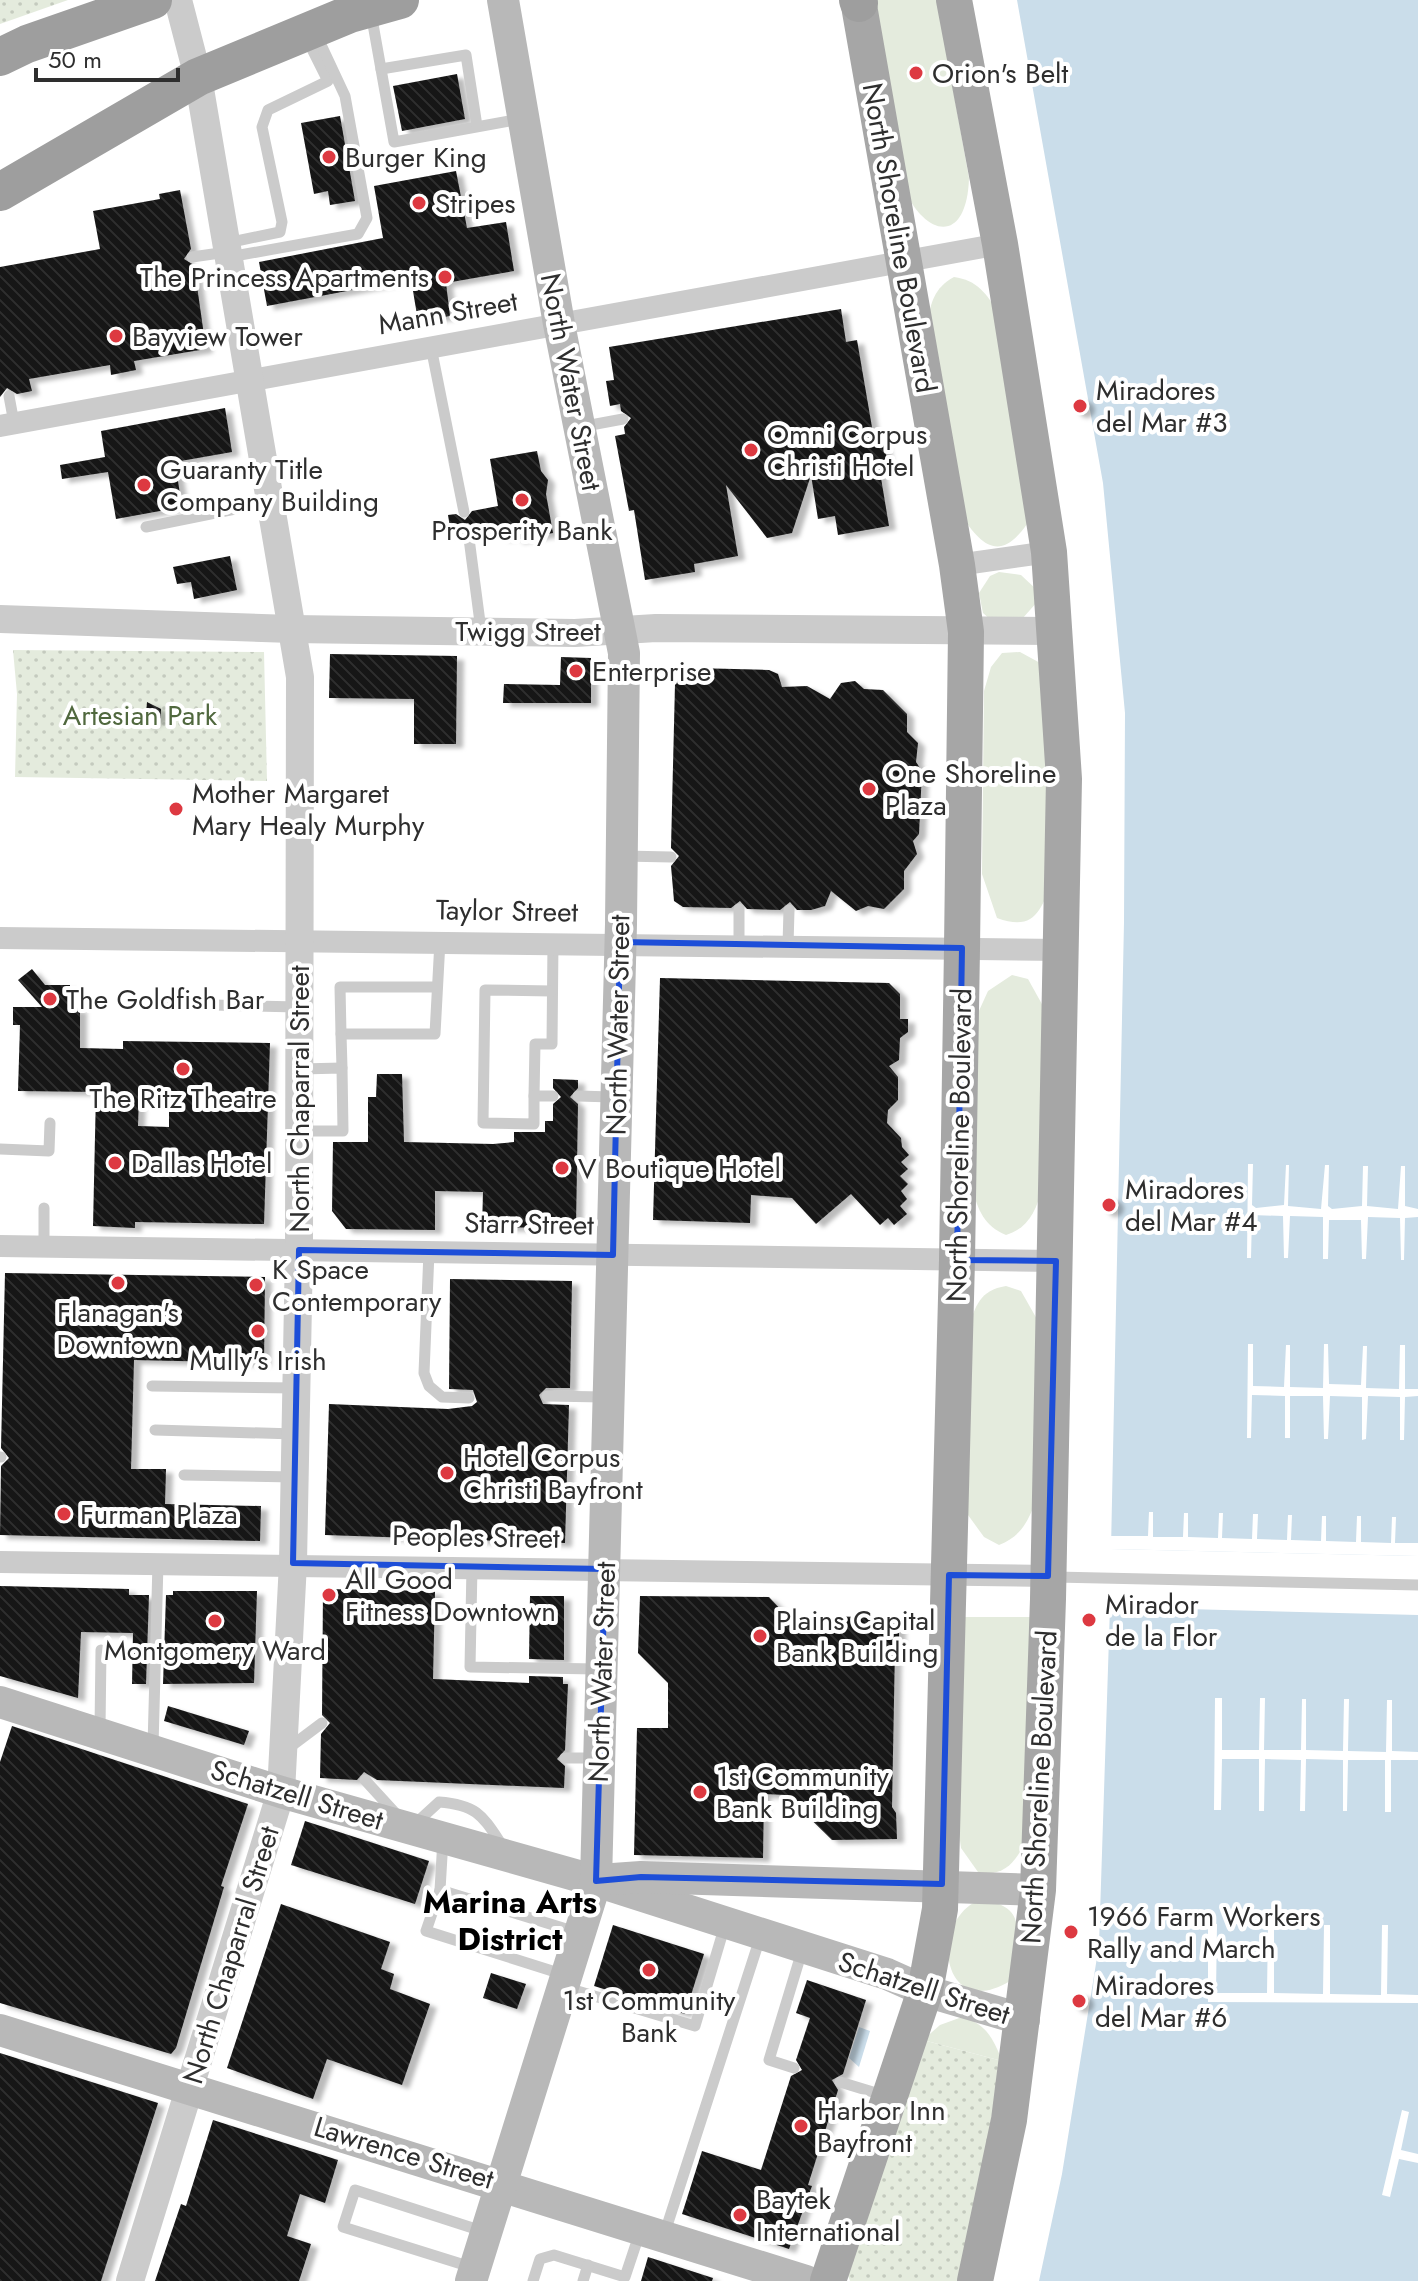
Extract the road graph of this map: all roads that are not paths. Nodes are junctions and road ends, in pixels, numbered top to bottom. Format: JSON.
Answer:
{"nodes":[{"id":1,"x":153,"y":0,"type":"edge"},
{"id":2,"x":178,"y":0,"type":"edge"},
{"id":3,"x":503,"y":0,"type":"edge"},
{"id":4,"x":954,"y":0,"type":"edge"},
{"id":5,"x":859,"y":1,"type":"edge"},
{"id":6,"x":385,"y":4,"type":"edge"},
{"id":7,"x":93,"y":13,"type":"edge"},
{"id":8,"x":309,"y":31,"type":"junction"},
{"id":9,"x":0,"y":57,"type":"edge"},
{"id":10,"x":381,"y":69,"type":"junction"},
{"id":11,"x":198,"y":77,"type":"junction"},
{"id":12,"x":523,"y":118,"type":"junction"},
{"id":13,"x":477,"y":126,"type":"junction"},
{"id":14,"x":0,"y":192,"type":"edge"},
{"id":15,"x":1000,"y":244,"type":"junction"},
{"id":16,"x":227,"y":251,"type":"junction"},
{"id":17,"x":192,"y":257,"type":"dead end"},
{"id":18,"x":902,"y":261,"type":"junction"},
{"id":19,"x":559,"y":324,"type":"junction"},
{"id":20,"x":431,"y":347,"type":"junction"},
{"id":21,"x":249,"y":379,"type":"junction"},
{"id":22,"x":9,"y":396,"type":"dead end"},
{"id":23,"x":623,"y":419,"type":"dead end"},
{"id":24,"x":7,"y":424,"type":"edge"},
{"id":25,"x":580,"y":427,"type":"junction"},
{"id":26,"x":270,"y":502,"type":"junction"},
{"id":27,"x":464,"y":512,"type":"dead end"},
{"id":28,"x":146,"y":527,"type":"dead end"},
{"id":29,"x":468,"y":531,"type":"dead end"},
{"id":30,"x":1049,"y":552,"type":"junction"},
{"id":31,"x":957,"y":565,"type":"junction"},
{"id":32,"x":0,"y":619,"type":"edge"},
{"id":33,"x":292,"y":629,"type":"junction"},
{"id":34,"x":619,"y":630,"type":"junction"},
{"id":35,"x":1057,"y":631,"type":"junction"},
{"id":36,"x":481,"y":632,"type":"junction"},
{"id":37,"x":966,"y":632,"type":"junction"},
{"id":38,"x":622,"y":856,"type":"junction"},
{"id":39,"x":671,"y":857,"type":"dead end"},
{"id":40,"x":739,"y":909,"type":"dead end"},
{"id":41,"x":789,"y":910,"type":"dead end"},
{"id":42,"x":0,"y":938,"type":"edge"},
{"id":43,"x":299,"y":939,"type":"junction"},
{"id":44,"x":440,"y":941,"type":"junction"},
{"id":45,"x":553,"y":942,"type":"junction"},
{"id":46,"x":620,"y":942,"type":"junction"},
{"id":47,"x":739,"y":944,"type":"junction"},
{"id":48,"x":788,"y":945,"type":"junction"},
{"id":49,"x":962,"y":948,"type":"junction"},
{"id":50,"x":1061,"y":950,"type":"junction"},
{"id":51,"x":437,"y":987,"type":"junction"},
{"id":52,"x":552,"y":991,"type":"junction"},
{"id":53,"x":168,"y":1004,"type":"dead end"},
{"id":54,"x":299,"y":1007,"type":"junction"},
{"id":55,"x":341,"y":1034,"type":"junction"},
{"id":56,"x":342,"y":1068,"type":"junction"},
{"id":57,"x":299,"y":1069,"type":"junction"},
{"id":58,"x":534,"y":1096,"type":"junction"},
{"id":59,"x":553,"y":1096,"type":"dead end"},
{"id":60,"x":578,"y":1096,"type":"dead end"},
{"id":61,"x":617,"y":1097,"type":"junction"},
{"id":62,"x":50,"y":1123,"type":"dead end"},
{"id":63,"x":299,"y":1131,"type":"junction"},
{"id":64,"x":0,"y":1149,"type":"edge"},
{"id":65,"x":44,"y":1208,"type":"dead end"},
{"id":66,"x":0,"y":1246,"type":"edge"},
{"id":67,"x":44,"y":1246,"type":"junction"},
{"id":68,"x":299,"y":1250,"type":"junction"},
{"id":69,"x":429,"y":1252,"type":"junction"},
{"id":70,"x":613,"y":1255,"type":"junction"},
{"id":71,"x":957,"y":1260,"type":"junction"},
{"id":72,"x":1056,"y":1261,"type":"junction"},
{"id":73,"x":152,"y":1386,"type":"dead end"},
{"id":74,"x":297,"y":1388,"type":"junction"},
{"id":75,"x":463,"y":1394,"type":"dead end"},
{"id":76,"x":547,"y":1396,"type":"dead end"},
{"id":77,"x":609,"y":1397,"type":"junction"},
{"id":78,"x":155,"y":1430,"type":"dead end"},
{"id":79,"x":296,"y":1434,"type":"junction"},
{"id":80,"x":184,"y":1475,"type":"dead end"},
{"id":81,"x":295,"y":1477,"type":"junction"},
{"id":82,"x":0,"y":1562,"type":"edge"},
{"id":83,"x":158,"y":1562,"type":"junction"},
{"id":84,"x":293,"y":1563,"type":"junction"},
{"id":85,"x":472,"y":1567,"type":"junction"},
{"id":86,"x":605,"y":1569,"type":"junction"},
{"id":87,"x":949,"y":1575,"type":"junction"},
{"id":88,"x":1048,"y":1576,"type":"junction"},
{"id":89,"x":1418,"y":1585,"type":"edge"},
{"id":90,"x":101,"y":1650,"type":"dead end"},
{"id":91,"x":602,"y":1669,"type":"junction"},
{"id":92,"x":0,"y":1702,"type":"edge"},
{"id":93,"x":322,"y":1723,"type":"dead end"},
{"id":94,"x":100,"y":1734,"type":"junction"},
{"id":95,"x":286,"y":1750,"type":"junction"},
{"id":96,"x":153,"y":1751,"type":"junction"},
{"id":97,"x":565,"y":1758,"type":"dead end"},
{"id":98,"x":599,"y":1758,"type":"junction"},
{"id":99,"x":365,"y":1780,"type":"dead end"},
{"id":100,"x":281,"y":1792,"type":"junction"},
{"id":101,"x":410,"y":1828,"type":"junction"},
{"id":102,"x":443,"y":1838,"type":"junction"},
{"id":103,"x":511,"y":1857,"type":"junction"},
{"id":104,"x":596,"y":1881,"type":"junction"},
{"id":105,"x":942,"y":1884,"type":"junction"},
{"id":106,"x":440,"y":1890,"type":"junction"},
{"id":107,"x":1038,"y":1890,"type":"junction"},
{"id":108,"x":725,"y":1924,"type":"junction"},
{"id":109,"x":580,"y":1933,"type":"junction"},
{"id":110,"x":761,"y":1935,"type":"junction"},
{"id":111,"x":803,"y":1948,"type":"junction"},
{"id":112,"x":565,"y":1981,"type":"junction"},
{"id":113,"x":925,"y":1991,"type":"junction"},
{"id":114,"x":1024,"y":2020,"type":"junction"},
{"id":115,"x":0,"y":2030,"type":"edge"},
{"id":116,"x":794,"y":2068,"type":"dead end"},
{"id":117,"x":840,"y":2082,"type":"dead end"},
{"id":118,"x":191,"y":2088,"type":"junction"},
{"id":119,"x":890,"y":2097,"type":"junction"},
{"id":120,"x":502,"y":2183,"type":"junction"},
{"id":121,"x":486,"y":2232,"type":"junction"},
{"id":122,"x":653,"y":2232,"type":"junction"},
{"id":123,"x":588,"y":2265,"type":"junction"},
{"id":124,"x":473,"y":2275,"type":"edge"},
{"id":125,"x":624,"y":2279,"type":"edge"},
{"id":126,"x":130,"y":2281,"type":"edge"},
{"id":127,"x":533,"y":2281,"type":"edge"},
{"id":128,"x":583,"y":2281,"type":"edge"},
{"id":129,"x":806,"y":2281,"type":"edge"},
{"id":130,"x":828,"y":2281,"type":"edge"},
{"id":131,"x":975,"y":2281,"type":"edge"}],
"edges":[{"from":1,"to":7,"type":"highway"},
{"from":2,"to":11,"type":"street","name":"North Chaparral Street"},
{"from":3,"to":12,"type":"main road","name":"North Water Street"},
{"from":4,"to":15,"type":"main road","name":"North Shoreline Boulevard"},
{"from":5,"to":18,"type":"main road","name":"North Shoreline Boulevard"},
{"from":6,"to":8,"type":"highway"},
{"from":6,"to":10,"type":"lane"},
{"from":7,"to":9,"type":"highway"},
{"from":8,"to":11,"type":"highway"},
{"from":8,"to":16,"type":"lane"},
{"from":8,"to":16,"type":"lane"},
{"from":10,"to":13,"type":"lane"},
{"from":10,"to":13,"type":"lane"},
{"from":11,"to":14,"type":"highway"},
{"from":11,"to":16,"type":"street","name":"North Chaparral Street"},
{"from":12,"to":13,"type":"lane"},
{"from":12,"to":19,"type":"main road","name":"North Water Street"},
{"from":15,"to":18,"type":"street","name":"Mann Street"},
{"from":15,"to":30,"type":"main road","name":"North Shoreline Boulevard"},
{"from":16,"to":17,"type":"lane"},
{"from":16,"to":21,"type":"street","name":"North Chaparral Street"},
{"from":18,"to":19,"type":"street","name":"Mann Street"},
{"from":18,"to":31,"type":"main road","name":"North Shoreline Boulevard"},
{"from":19,"to":20,"type":"street","name":"Mann Street"},
{"from":19,"to":25,"type":"main road","name":"North Water Street"},
{"from":20,"to":21,"type":"street","name":"Mann Street"},
{"from":20,"to":27,"type":"lane"},
{"from":21,"to":24,"type":"street","name":"Mann Street"},
{"from":21,"to":26,"type":"street","name":"North Chaparral Street"},
{"from":22,"to":24,"type":"lane"},
{"from":23,"to":25,"type":"lane"},
{"from":25,"to":34,"type":"main road","name":"North Water Street"},
{"from":26,"to":28,"type":"lane"},
{"from":26,"to":33,"type":"street","name":"North Chaparral Street"},
{"from":29,"to":36,"type":"lane"},
{"from":30,"to":31,"type":"street"},
{"from":30,"to":35,"type":"main road","name":"North Shoreline Boulevard"},
{"from":31,"to":37,"type":"main road","name":"North Shoreline Boulevard"},
{"from":32,"to":33,"type":"street","name":"Twigg Street"},
{"from":33,"to":36,"type":"street","name":"Twigg Street"},
{"from":33,"to":43,"type":"street","name":"North Chaparral Street"},
{"from":34,"to":36,"type":"street","name":"Twigg Street"},
{"from":34,"to":37,"type":"street","name":"Twigg Street"},
{"from":34,"to":38,"type":"main road","name":"North Water Street"},
{"from":35,"to":37,"type":"street","name":"Twigg Street"},
{"from":35,"to":50,"type":"main road","name":"North Shoreline Boulevard"},
{"from":37,"to":49,"type":"main road","name":"North Shoreline Boulevard"},
{"from":38,"to":39,"type":"lane"},
{"from":38,"to":46,"type":"main road","name":"North Water Street"},
{"from":40,"to":47,"type":"lane"},
{"from":41,"to":48,"type":"lane"},
{"from":42,"to":43,"type":"street","name":"Taylor Street"},
{"from":43,"to":44,"type":"street","name":"Taylor Street"},
{"from":43,"to":54,"type":"street","name":"North Chaparral Street"},
{"from":44,"to":45,"type":"street","name":"Taylor Street"},
{"from":44,"to":51,"type":"lane"},
{"from":45,"to":46,"type":"street","name":"Taylor Street"},
{"from":45,"to":52,"type":"lane"},
{"from":46,"to":47,"type":"street","name":"Taylor Street"},
{"from":46,"to":61,"type":"main road","name":"North Water Street"},
{"from":47,"to":48,"type":"street","name":"Taylor Street"},
{"from":48,"to":49,"type":"street","name":"Taylor Street"},
{"from":49,"to":50,"type":"street","name":"Taylor Street"},
{"from":49,"to":71,"type":"main road","name":"North Shoreline Boulevard"},
{"from":50,"to":72,"type":"main road","name":"North Shoreline Boulevard"},
{"from":51,"to":55,"type":"lane"},
{"from":51,"to":55,"type":"lane"},
{"from":52,"to":58,"type":"lane"},
{"from":52,"to":58,"type":"lane"},
{"from":53,"to":54,"type":"lane"},
{"from":54,"to":57,"type":"street","name":"North Chaparral Street"},
{"from":55,"to":56,"type":"lane"},
{"from":56,"to":57,"type":"lane"},
{"from":56,"to":63,"type":"lane"},
{"from":57,"to":63,"type":"street","name":"North Chaparral Street"},
{"from":58,"to":59,"type":"lane"},
{"from":60,"to":61,"type":"lane"},
{"from":61,"to":70,"type":"main road","name":"North Water Street"},
{"from":62,"to":64,"type":"lane"},
{"from":63,"to":68,"type":"street","name":"North Chaparral Street"},
{"from":65,"to":67,"type":"lane"},
{"from":66,"to":67,"type":"street","name":"Starr Street"},
{"from":67,"to":68,"type":"street","name":"Starr Street"},
{"from":68,"to":69,"type":"street","name":"Starr Street"},
{"from":68,"to":74,"type":"street","name":"North Chaparral Street"},
{"from":69,"to":70,"type":"street","name":"Starr Street"},
{"from":69,"to":75,"type":"lane"},
{"from":70,"to":71,"type":"street","name":"Starr Street"},
{"from":70,"to":77,"type":"main road","name":"North Water Street"},
{"from":71,"to":72,"type":"street","name":"Starr Street"},
{"from":71,"to":87,"type":"main road","name":"North Shoreline Boulevard"},
{"from":72,"to":88,"type":"main road","name":"North Shoreline Boulevard"},
{"from":73,"to":74,"type":"lane"},
{"from":74,"to":79,"type":"street","name":"North Chaparral Street"},
{"from":76,"to":77,"type":"lane"},
{"from":77,"to":86,"type":"main road","name":"North Water Street"},
{"from":78,"to":79,"type":"lane"},
{"from":79,"to":81,"type":"street","name":"North Chaparral Street"},
{"from":80,"to":81,"type":"lane"},
{"from":81,"to":84,"type":"street","name":"North Chaparral Street"},
{"from":82,"to":83,"type":"street","name":"Peoples Street"},
{"from":83,"to":84,"type":"street","name":"Peoples Street"},
{"from":83,"to":96,"type":"lane"},
{"from":84,"to":85,"type":"street","name":"Peoples Street"},
{"from":84,"to":95,"type":"street","name":"North Chaparral Street"},
{"from":85,"to":86,"type":"street","name":"Peoples Street"},
{"from":85,"to":91,"type":"lane"},
{"from":86,"to":87,"type":"street","name":"Peoples Street"},
{"from":86,"to":91,"type":"main road","name":"North Water Street"},
{"from":87,"to":88,"type":"street","name":"Peoples Street"},
{"from":87,"to":105,"type":"main road","name":"North Shoreline Boulevard"},
{"from":88,"to":89,"type":"lane"},
{"from":88,"to":107,"type":"main road","name":"North Shoreline Boulevard"},
{"from":90,"to":94,"type":"lane"},
{"from":91,"to":98,"type":"main road","name":"North Water Street"},
{"from":92,"to":94,"type":"main road","name":"Schatzell Street"},
{"from":93,"to":95,"type":"lane"},
{"from":94,"to":96,"type":"main road","name":"Schatzell Street"},
{"from":95,"to":100,"type":"street","name":"North Chaparral Street"},
{"from":96,"to":100,"type":"main road","name":"Schatzell Street"},
{"from":97,"to":98,"type":"lane"},
{"from":98,"to":104,"type":"main road","name":"North Water Street"},
{"from":99,"to":101,"type":"lane"},
{"from":100,"to":101,"type":"main road","name":"Schatzell Street"},
{"from":100,"to":118,"type":"street","name":"North Chaparral Street"},
{"from":101,"to":102,"type":"main road","name":"Schatzell Street"},
{"from":101,"to":103,"type":"lane"},
{"from":102,"to":103,"type":"main road","name":"Schatzell Street"},
{"from":102,"to":106,"type":"lane"},
{"from":103,"to":104,"type":"main road","name":"Schatzell Street"},
{"from":104,"to":105,"type":"main road","name":"Schatzell Street"},
{"from":104,"to":108,"type":"main road","name":"Schatzell Street"},
{"from":104,"to":109,"type":"main road","name":"North Water Street"},
{"from":105,"to":107,"type":"main road","name":"Schatzell Street"},
{"from":105,"to":113,"type":"main road","name":"North Shoreline Boulevard"},
{"from":106,"to":109,"type":"lane"},
{"from":106,"to":112,"type":"lane"},
{"from":107,"to":114,"type":"main road","name":"North Shoreline Boulevard"},
{"from":108,"to":110,"type":"main road","name":"Schatzell Street"},
{"from":108,"to":112,"type":"lane"},
{"from":109,"to":112,"type":"main road","name":"North Water Street"},
{"from":110,"to":111,"type":"main road","name":"Schatzell Street"},
{"from":110,"to":122,"type":"lane"},
{"from":111,"to":113,"type":"main road","name":"Schatzell Street"},
{"from":111,"to":116,"type":"lane"},
{"from":112,"to":120,"type":"main road","name":"North Water Street"},
{"from":113,"to":114,"type":"main road","name":"Schatzell Street"},
{"from":113,"to":119,"type":"main road","name":"North Shoreline Boulevard"},
{"from":114,"to":131,"type":"main road","name":"North Shoreline Boulevard"},
{"from":115,"to":118,"type":"main road","name":"Lawrence Street"},
{"from":117,"to":119,"type":"lane"},
{"from":118,"to":120,"type":"main road","name":"Lawrence Street"},
{"from":118,"to":126,"type":"street","name":"North Chaparral Street"},
{"from":119,"to":130,"type":"main road","name":"North Shoreline Boulevard"},
{"from":120,"to":121,"type":"main road","name":"North Water Street"},
{"from":120,"to":122,"type":"main road","name":"Lawrence Street"},
{"from":121,"to":124,"type":"main road","name":"North Water Street"},
{"from":121,"to":124,"type":"lane"},
{"from":122,"to":125,"type":"lane"},
{"from":122,"to":129,"type":"main road","name":"Lawrence Street"},
{"from":123,"to":125,"type":"lane"},
{"from":123,"to":127,"type":"lane"},
{"from":123,"to":128,"type":"lane"}]}
